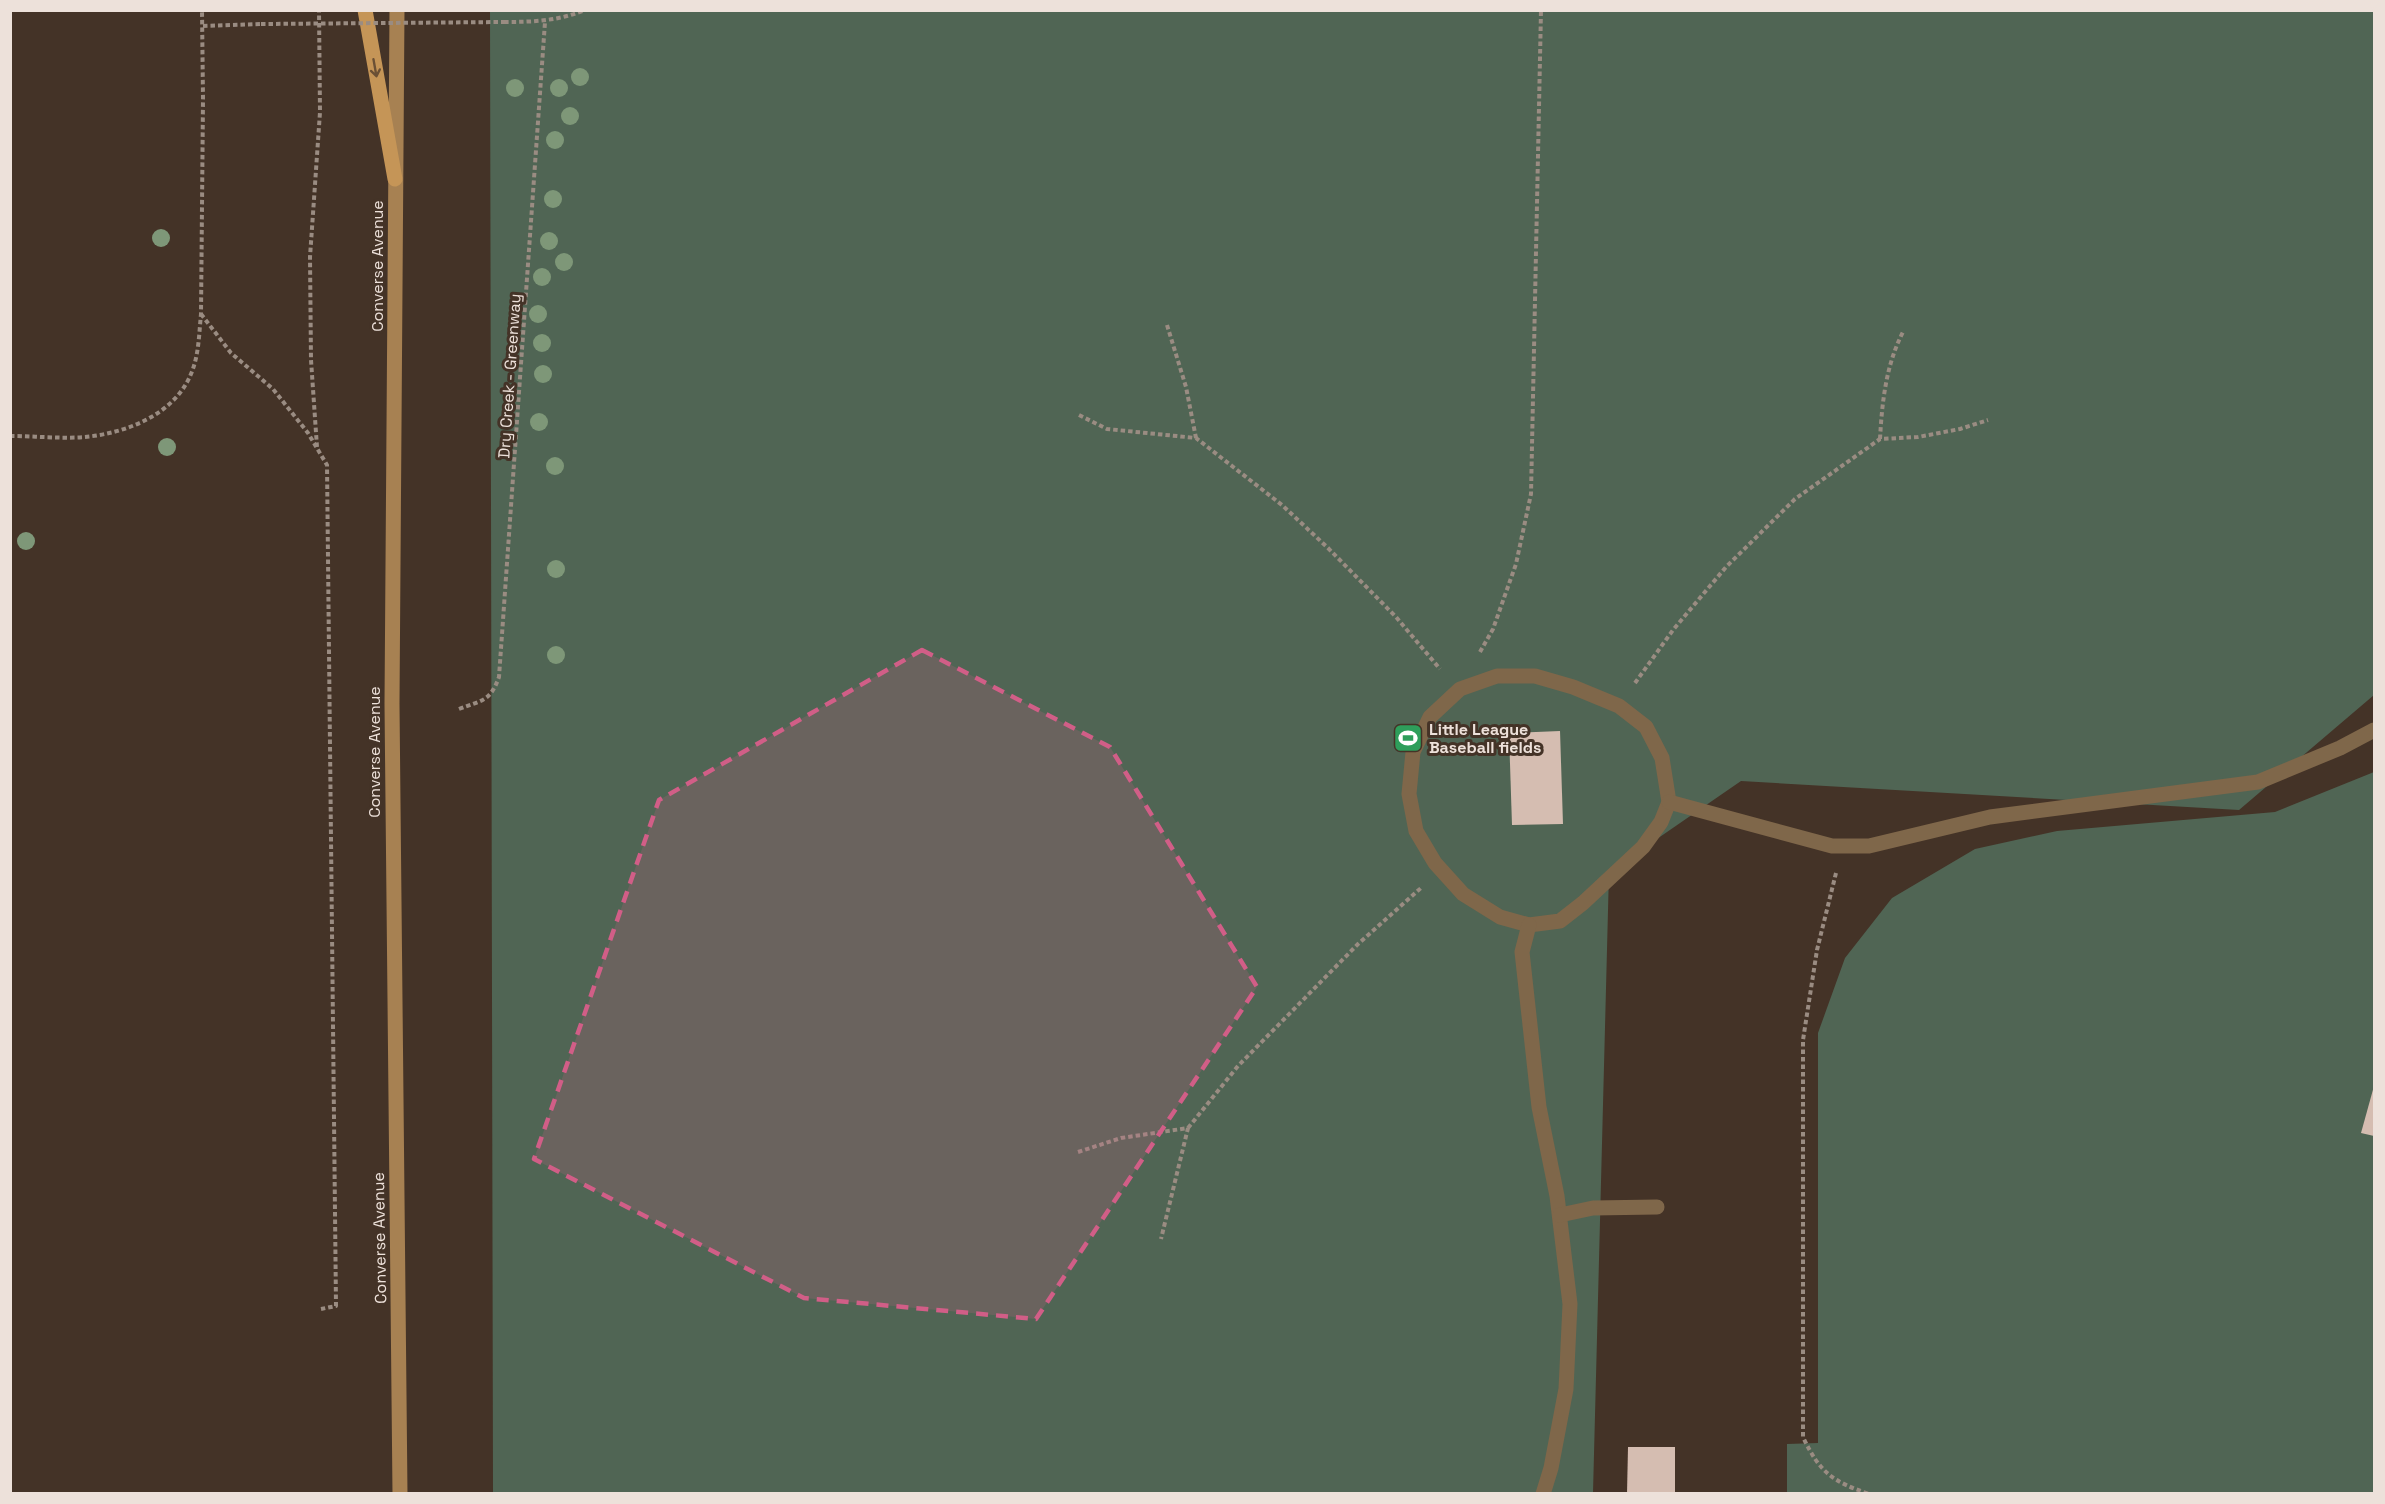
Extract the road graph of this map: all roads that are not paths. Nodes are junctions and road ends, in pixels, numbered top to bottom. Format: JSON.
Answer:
{"nodes":[{"id":1,"x":365,"y":10,"type":"edge"},
{"id":2,"x":397,"y":10,"type":"edge"},
{"id":3,"x":395,"y":179,"type":"junction"},
{"id":4,"x":2374,"y":730,"type":"edge"},
{"id":5,"x":1669,"y":802,"type":"junction"},
{"id":6,"x":1529,"y":925,"type":"junction"},
{"id":7,"x":1657,"y":1207,"type":"dead end"},
{"id":8,"x":1560,"y":1215,"type":"junction"},
{"id":9,"x":400,"y":1494,"type":"edge"},
{"id":10,"x":1543,"y":1494,"type":"edge"}],
"edges":[{"from":1,"to":3,"type":"main road","one_way":true},
{"from":2,"to":3,"type":"main road","name":"Converse Avenue"},
{"from":3,"to":9,"type":"main road","name":"Converse Avenue"},
{"from":4,"to":5,"type":"lane"},
{"from":5,"to":6,"type":"lane"},
{"from":5,"to":6,"type":"lane"},
{"from":6,"to":8,"type":"lane"},
{"from":7,"to":8,"type":"lane"},
{"from":8,"to":10,"type":"lane"}]}
